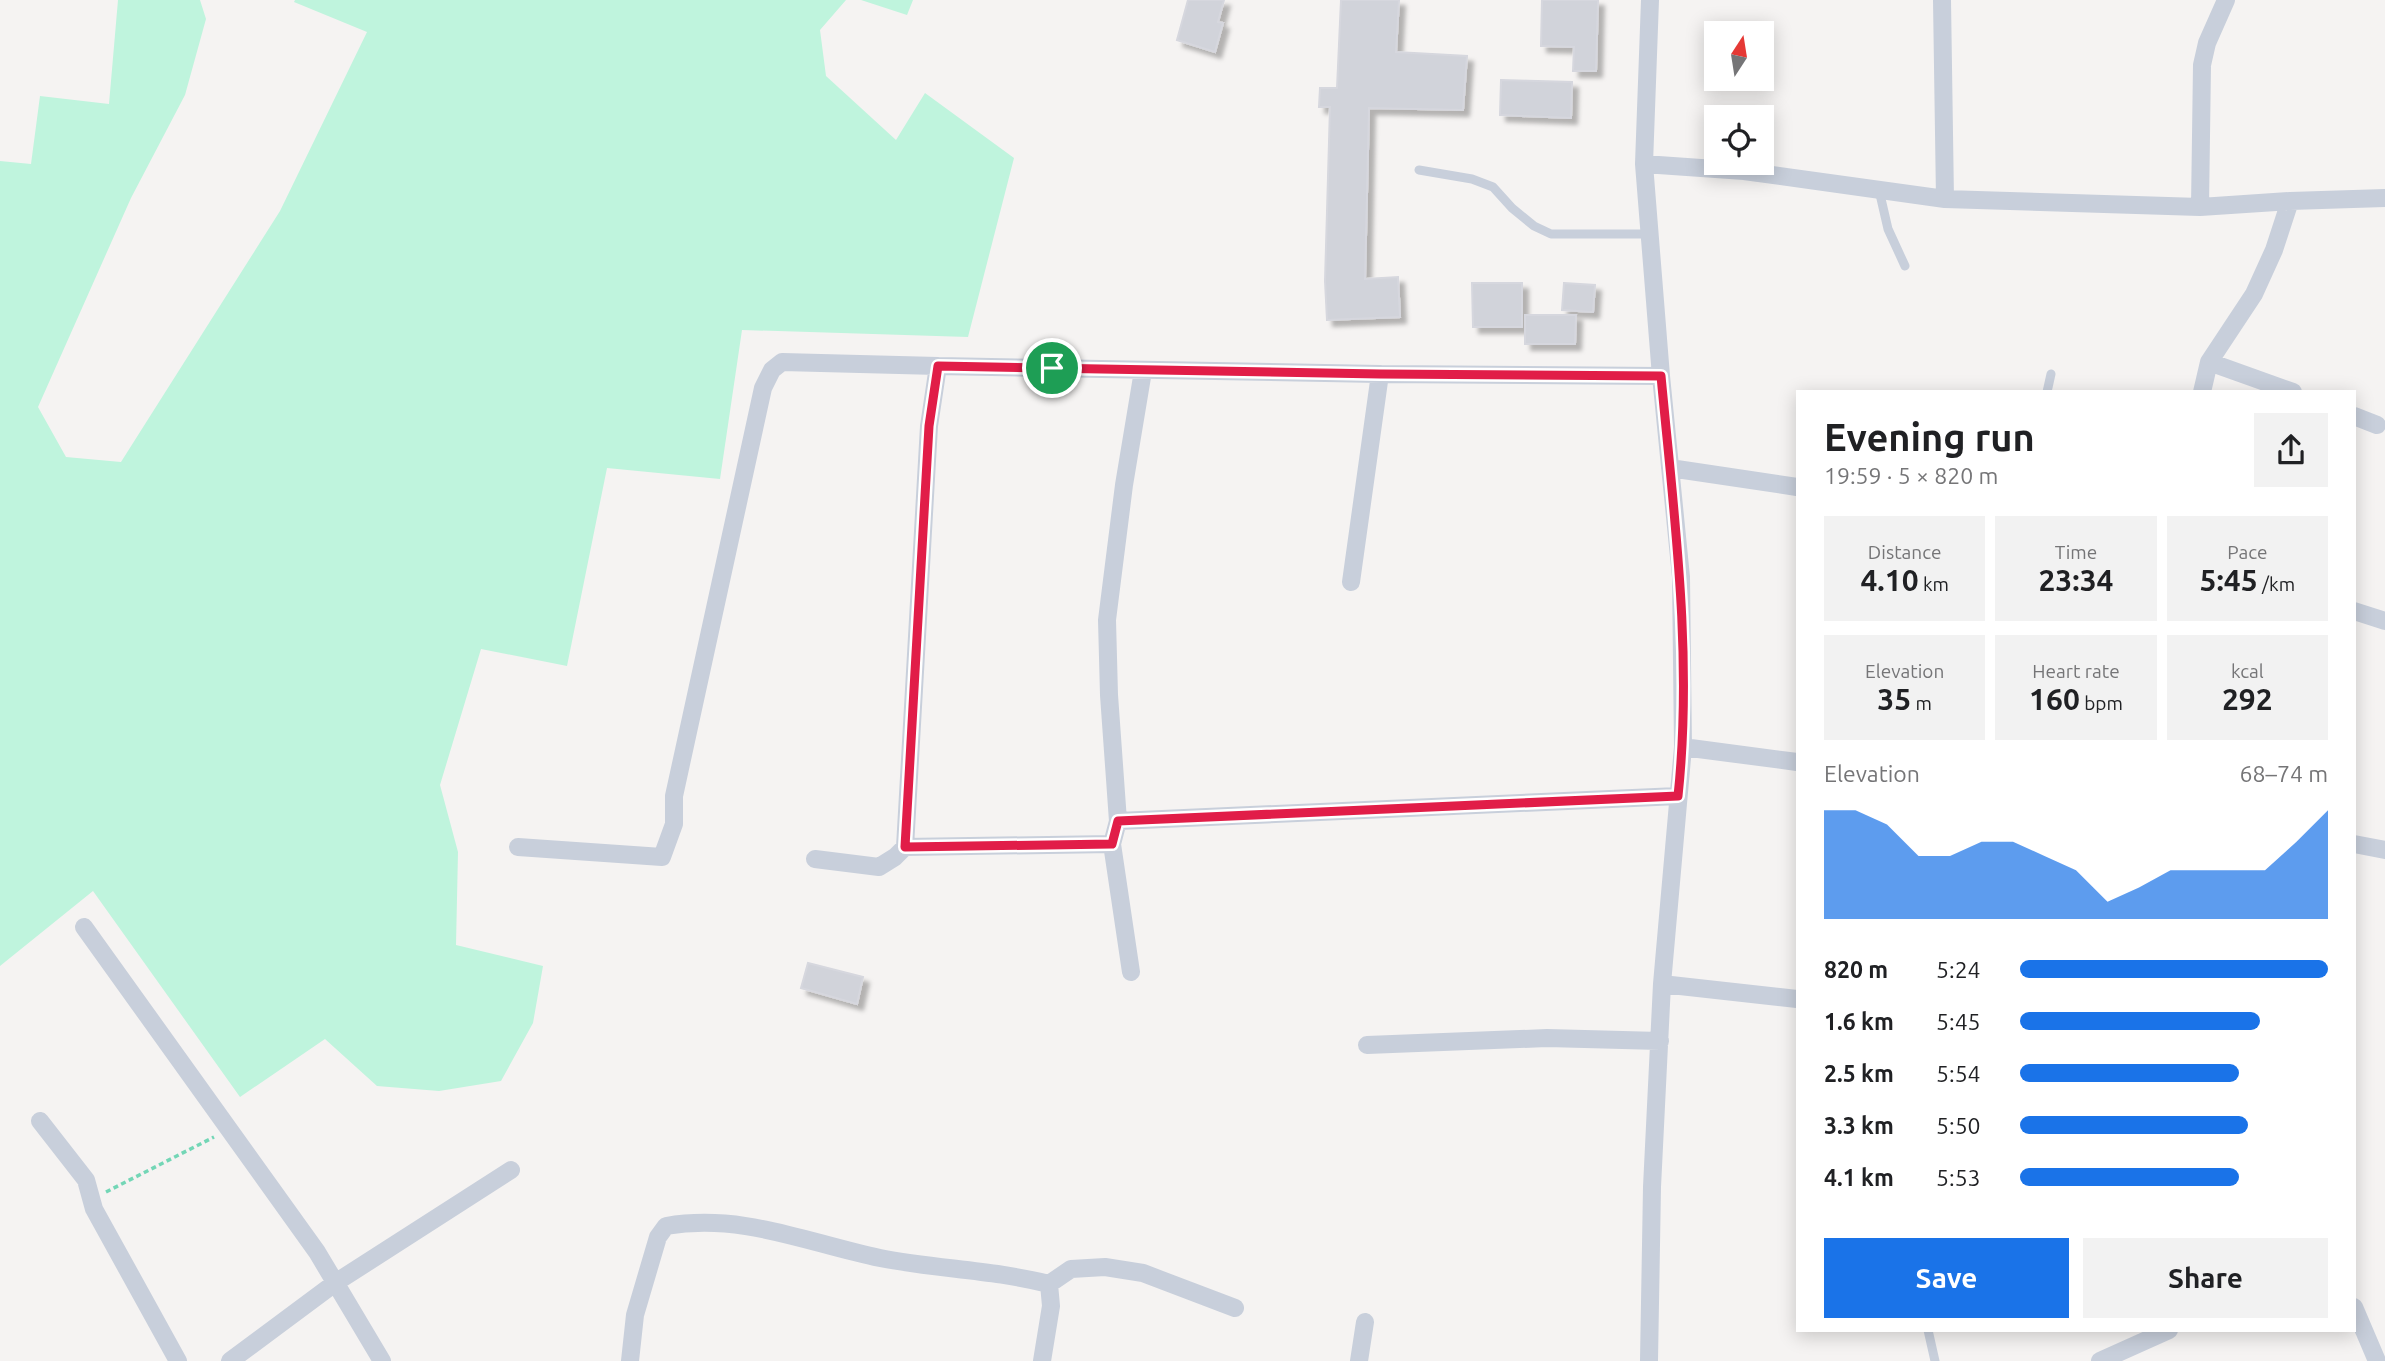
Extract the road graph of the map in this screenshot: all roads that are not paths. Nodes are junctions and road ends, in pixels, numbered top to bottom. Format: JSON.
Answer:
{"nodes":[{"id":1,"x":1650,"y":0,"type":"edge"},
{"id":2,"x":1942,"y":0,"type":"edge"},
{"id":3,"x":2226,"y":0,"type":"edge"},
{"id":4,"x":1644,"y":164,"type":"junction"},
{"id":5,"x":1419,"y":170,"type":"dead end"},
{"id":6,"x":1879,"y":190,"type":"junction"},
{"id":7,"x":2385,"y":198,"type":"edge"},
{"id":8,"x":1945,"y":199,"type":"junction"},
{"id":9,"x":2290,"y":201,"type":"junction"},
{"id":10,"x":2200,"y":207,"type":"junction"},
{"id":11,"x":1650,"y":234,"type":"junction"},
{"id":12,"x":1905,"y":266,"type":"dead end"},
{"id":13,"x":2209,"y":362,"type":"junction"},
{"id":14,"x":938,"y":366,"type":"junction"},
{"id":15,"x":1143,"y":370,"type":"junction"},
{"id":16,"x":1380,"y":374,"type":"junction"},
{"id":17,"x":2051,"y":374,"type":"dead end"},
{"id":18,"x":1661,"y":376,"type":"junction"},
{"id":19,"x":2048,"y":390,"type":"edge"},
{"id":20,"x":2202,"y":390,"type":"edge"},
{"id":21,"x":2287,"y":390,"type":"edge"},
{"id":22,"x":2356,"y":417,"type":"edge"},
{"id":23,"x":2376,"y":425,"type":"dead end"},
{"id":24,"x":1670,"y":468,"type":"junction"},
{"id":25,"x":1796,"y":487,"type":"edge"},
{"id":26,"x":1351,"y":582,"type":"dead end"},
{"id":27,"x":2356,"y":612,"type":"edge"},
{"id":28,"x":2385,"y":621,"type":"edge"},
{"id":29,"x":1683,"y":747,"type":"junction"},
{"id":30,"x":1796,"y":762,"type":"edge"},
{"id":31,"x":1678,"y":796,"type":"junction"},
{"id":32,"x":1118,"y":821,"type":"junction"},
{"id":33,"x":1112,"y":844,"type":"junction"},
{"id":34,"x":2356,"y":844,"type":"edge"},
{"id":35,"x":519,"y":847,"type":"dead end"},
{"id":36,"x":905,"y":847,"type":"junction"},
{"id":37,"x":2385,"y":850,"type":"edge"},
{"id":38,"x":815,"y":859,"type":"dead end"},
{"id":39,"x":84,"y":927,"type":"dead end"},
{"id":40,"x":1131,"y":972,"type":"dead end"},
{"id":41,"x":1662,"y":985,"type":"junction"},
{"id":42,"x":1796,"y":999,"type":"edge"},
{"id":43,"x":1660,"y":1041,"type":"junction"},
{"id":44,"x":1367,"y":1045,"type":"dead end"},
{"id":45,"x":40,"y":1121,"type":"dead end"},
{"id":46,"x":511,"y":1170,"type":"dead end"},
{"id":47,"x":335,"y":1283,"type":"junction"},
{"id":48,"x":1049,"y":1284,"type":"junction"},
{"id":49,"x":1235,"y":1308,"type":"dead end"},
{"id":50,"x":2356,"y":1312,"type":"edge"},
{"id":51,"x":1365,"y":1322,"type":"dead end"},
{"id":52,"x":1928,"y":1332,"type":"edge"},
{"id":53,"x":2165,"y":1332,"type":"edge"},
{"id":54,"x":178,"y":1361,"type":"edge"},
{"id":55,"x":230,"y":1361,"type":"edge"},
{"id":56,"x":382,"y":1361,"type":"edge"},
{"id":57,"x":631,"y":1361,"type":"edge"},
{"id":58,"x":1042,"y":1361,"type":"edge"},
{"id":59,"x":1359,"y":1361,"type":"edge"},
{"id":60,"x":1649,"y":1361,"type":"edge"},
{"id":61,"x":1935,"y":1361,"type":"edge"},
{"id":62,"x":2100,"y":1361,"type":"edge"},
{"id":63,"x":2377,"y":1361,"type":"edge"}],
"edges":[{"from":1,"to":4,"type":"street"},
{"from":2,"to":8,"type":"street"},
{"from":3,"to":10,"type":"street"},
{"from":4,"to":6,"type":"street"},
{"from":4,"to":11,"type":"street"},
{"from":5,"to":11,"type":"lane"},
{"from":6,"to":8,"type":"street"},
{"from":6,"to":12,"type":"lane"},
{"from":7,"to":9,"type":"street"},
{"from":8,"to":10,"type":"street"},
{"from":9,"to":10,"type":"street"},
{"from":9,"to":13,"type":"street"},
{"from":11,"to":18,"type":"street"},
{"from":13,"to":20,"type":"street"},
{"from":13,"to":21,"type":"street"},
{"from":14,"to":15,"type":"street"},
{"from":14,"to":35,"type":"street"},
{"from":14,"to":36,"type":"street"},
{"from":15,"to":16,"type":"street"},
{"from":15,"to":32,"type":"street"},
{"from":16,"to":18,"type":"street"},
{"from":16,"to":26,"type":"street"},
{"from":17,"to":19,"type":"lane"},
{"from":18,"to":24,"type":"street"},
{"from":22,"to":23,"type":"street"},
{"from":24,"to":25,"type":"street"},
{"from":24,"to":29,"type":"street"},
{"from":27,"to":28,"type":"street"},
{"from":29,"to":30,"type":"street"},
{"from":29,"to":31,"type":"street"},
{"from":31,"to":32,"type":"street"},
{"from":31,"to":41,"type":"street"},
{"from":32,"to":33,"type":"street"},
{"from":33,"to":36,"type":"street"},
{"from":33,"to":40,"type":"street"},
{"from":34,"to":37,"type":"street"},
{"from":36,"to":38,"type":"street"},
{"from":39,"to":47,"type":"street"},
{"from":41,"to":42,"type":"street"},
{"from":41,"to":43,"type":"street"},
{"from":43,"to":44,"type":"street"},
{"from":43,"to":60,"type":"street"},
{"from":45,"to":54,"type":"street"},
{"from":46,"to":47,"type":"street"},
{"from":47,"to":55,"type":"street"},
{"from":47,"to":56,"type":"street"},
{"from":48,"to":49,"type":"street"},
{"from":48,"to":57,"type":"street"},
{"from":48,"to":58,"type":"street"},
{"from":50,"to":63,"type":"street"},
{"from":51,"to":59,"type":"street"},
{"from":52,"to":61,"type":"lane"},
{"from":53,"to":62,"type":"street"}]}
